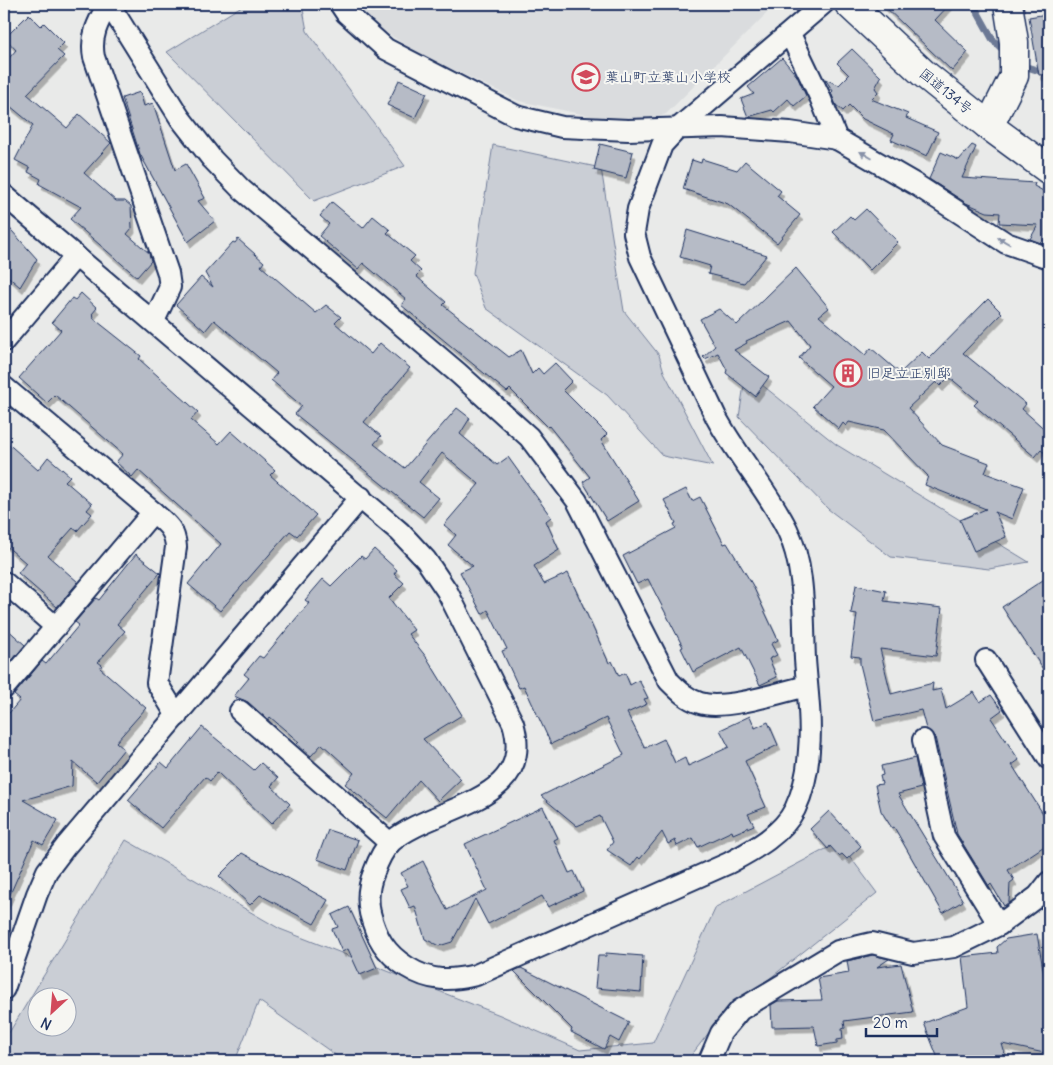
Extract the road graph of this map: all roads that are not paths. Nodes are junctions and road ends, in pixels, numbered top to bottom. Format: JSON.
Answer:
{"nodes":[{"id":1,"x":109,"y":4,"type":"edge"},
{"id":2,"x":340,"y":4,"type":"edge"},
{"id":3,"x":823,"y":4,"type":"edge"},
{"id":4,"x":849,"y":4,"type":"edge"},
{"id":5,"x":1008,"y":4,"type":"edge"},
{"id":6,"x":790,"y":34,"type":"junction"},
{"id":7,"x":989,"y":126,"type":"junction"},
{"id":8,"x":676,"y":130,"type":"junction"},
{"id":9,"x":837,"y":139,"type":"junction"},
{"id":10,"x":1049,"y":170,"type":"edge"},
{"id":11,"x":4,"y":195,"type":"edge"},
{"id":12,"x":76,"y":256,"type":"junction"},
{"id":13,"x":1049,"y":258,"type":"edge"},
{"id":14,"x":154,"y":321,"type":"junction"},
{"id":15,"x":4,"y":341,"type":"edge"},
{"id":16,"x":4,"y":387,"type":"edge"},
{"id":17,"x":361,"y":497,"type":"junction"},
{"id":18,"x":153,"y":512,"type":"junction"},
{"id":19,"x":4,"y":582,"type":"edge"},
{"id":20,"x":56,"y":627,"type":"junction"},
{"id":21,"x":986,"y":660,"type":"dead end"},
{"id":22,"x":807,"y":686,"type":"junction"},
{"id":23,"x":4,"y":688,"type":"edge"},
{"id":24,"x":240,"y":711,"type":"dead end"},
{"id":25,"x":177,"y":716,"type":"junction"},
{"id":26,"x":923,"y":740,"type":"dead end"},
{"id":27,"x":1049,"y":759,"type":"edge"},
{"id":28,"x":390,"y":843,"type":"junction"},
{"id":29,"x":1049,"y":882,"type":"edge"},
{"id":30,"x":999,"y":925,"type":"junction"},
{"id":31,"x":4,"y":989,"type":"edge"},
{"id":32,"x":709,"y":1061,"type":"edge"}],
"edges":[{"from":1,"to":14,"type":"street"},
{"from":1,"to":22,"type":"street"},
{"from":2,"to":8,"type":"street"},
{"from":3,"to":6,"type":"street"},
{"from":4,"to":7,"type":"main road","name":"国道134号"},
{"from":5,"to":7,"type":"main road"},
{"from":6,"to":8,"type":"street"},
{"from":6,"to":9,"type":"street"},
{"from":7,"to":10,"type":"main road","name":"国道134号"},
{"from":8,"to":9,"type":"street"},
{"from":8,"to":22,"type":"street"},
{"from":13,"to":9,"type":"street","one_way":true},
{"from":11,"to":12,"type":"street"},
{"from":12,"to":14,"type":"street"},
{"from":12,"to":15,"type":"street"},
{"from":14,"to":17,"type":"street"},
{"from":16,"to":18,"type":"street"},
{"from":17,"to":25,"type":"street"},
{"from":17,"to":28,"type":"street"},
{"from":18,"to":20,"type":"street"},
{"from":18,"to":25,"type":"street"},
{"from":19,"to":20,"type":"street"},
{"from":20,"to":23,"type":"street"},
{"from":21,"to":27,"type":"street"},
{"from":22,"to":28,"type":"street"},
{"from":24,"to":28,"type":"street"},
{"from":25,"to":31,"type":"street"},
{"from":26,"to":30,"type":"street"},
{"from":29,"to":30,"type":"street"},
{"from":30,"to":32,"type":"street"}]}
